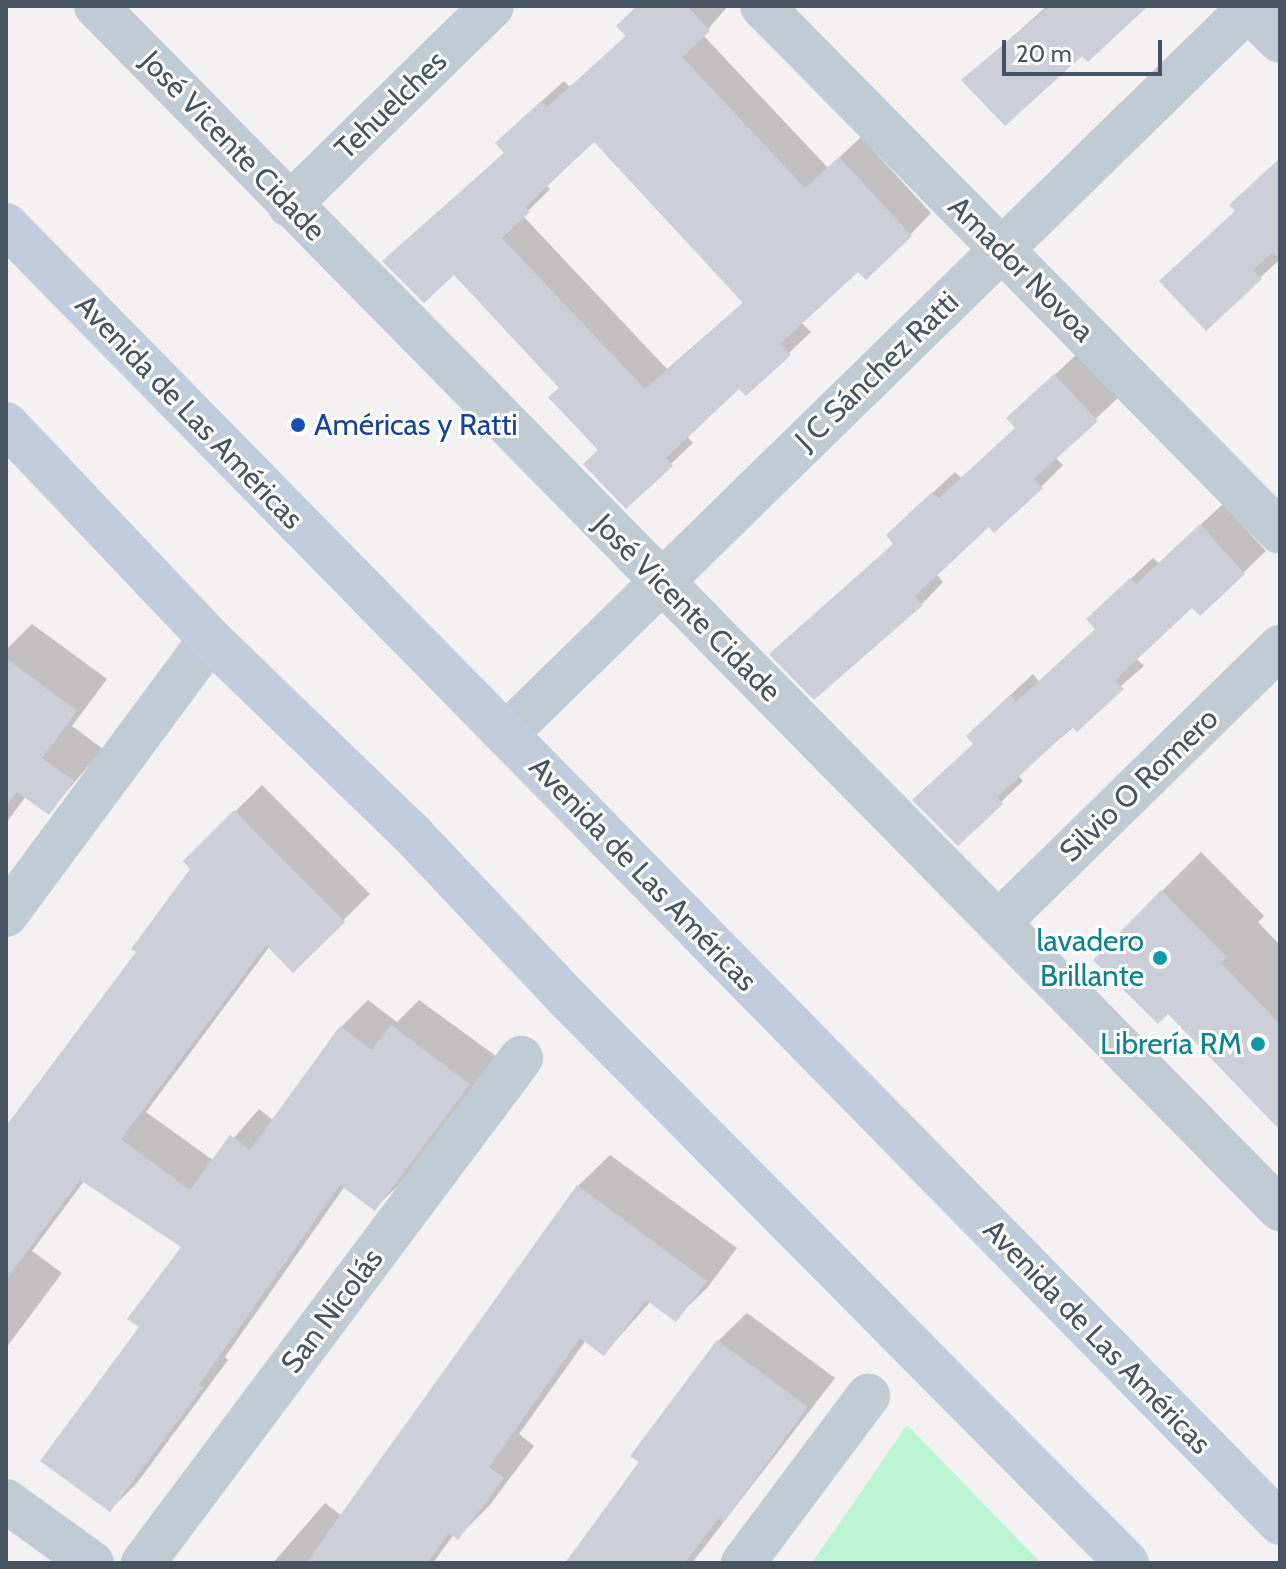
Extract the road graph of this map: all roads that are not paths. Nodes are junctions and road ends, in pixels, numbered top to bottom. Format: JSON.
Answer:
{"nodes":[{"id":1,"x":96,"y":6,"type":"edge"},
{"id":2,"x":492,"y":6,"type":"edge"},
{"id":3,"x":762,"y":6,"type":"edge"},
{"id":4,"x":1247,"y":8,"type":"edge"},
{"id":5,"x":1280,"y":41,"type":"edge"},
{"id":6,"x":289,"y":205,"type":"junction"},
{"id":7,"x":6,"y":225,"type":"edge"},
{"id":8,"x":1002,"y":249,"type":"junction"},
{"id":9,"x":6,"y":424,"type":"edge"},
{"id":10,"x":1280,"y":532,"type":"edge"},
{"id":11,"x":661,"y":582,"type":"junction"},
{"id":12,"x":210,"y":639,"type":"junction"},
{"id":13,"x":1280,"y":647,"type":"edge"},
{"id":14,"x":506,"y":734,"type":"junction"},
{"id":15,"x":6,"y":915,"type":"edge"},
{"id":16,"x":998,"y":923,"type":"junction"},
{"id":17,"x":521,"y":1058,"type":"dead end"},
{"id":18,"x":1280,"y":1209,"type":"edge"},
{"id":19,"x":868,"y":1396,"type":"dead end"},
{"id":20,"x":6,"y":1501,"type":"edge"},
{"id":21,"x":1280,"y":1523,"type":"edge"},
{"id":22,"x":92,"y":1563,"type":"edge"},
{"id":23,"x":143,"y":1563,"type":"edge"},
{"id":24,"x":743,"y":1563,"type":"edge"},
{"id":25,"x":1127,"y":1563,"type":"edge"}],
"edges":[{"from":1,"to":6,"type":"street","name":"José Vicente Cidade"},
{"from":2,"to":6,"type":"street","name":"Tehuelches"},
{"from":3,"to":8,"type":"street","name":"Amador Novoa"},
{"from":4,"to":5,"type":"street"},
{"from":4,"to":8,"type":"street","name":"J C Sánchez Ratti"},
{"from":6,"to":11,"type":"street","name":"José Vicente Cidade"},
{"from":7,"to":14,"type":"main road","name":"Avenida de Las Américas"},
{"from":8,"to":10,"type":"street","name":"Amador Novoa"},
{"from":8,"to":11,"type":"street","name":"J C Sánchez Ratti"},
{"from":9,"to":12,"type":"main road"},
{"from":11,"to":14,"type":"street","name":"J C Sánchez Ratti"},
{"from":11,"to":16,"type":"street","name":"José Vicente Cidade"},
{"from":12,"to":15,"type":"street"},
{"from":12,"to":25,"type":"main road"},
{"from":13,"to":16,"type":"street","name":"Silvio O Romero"},
{"from":14,"to":21,"type":"main road","name":"Avenida de Las Américas"},
{"from":16,"to":18,"type":"street","name":"José Vicente Cidade"},
{"from":17,"to":23,"type":"street","name":"San Nicolás"},
{"from":19,"to":24,"type":"street"},
{"from":20,"to":22,"type":"street"}]}
